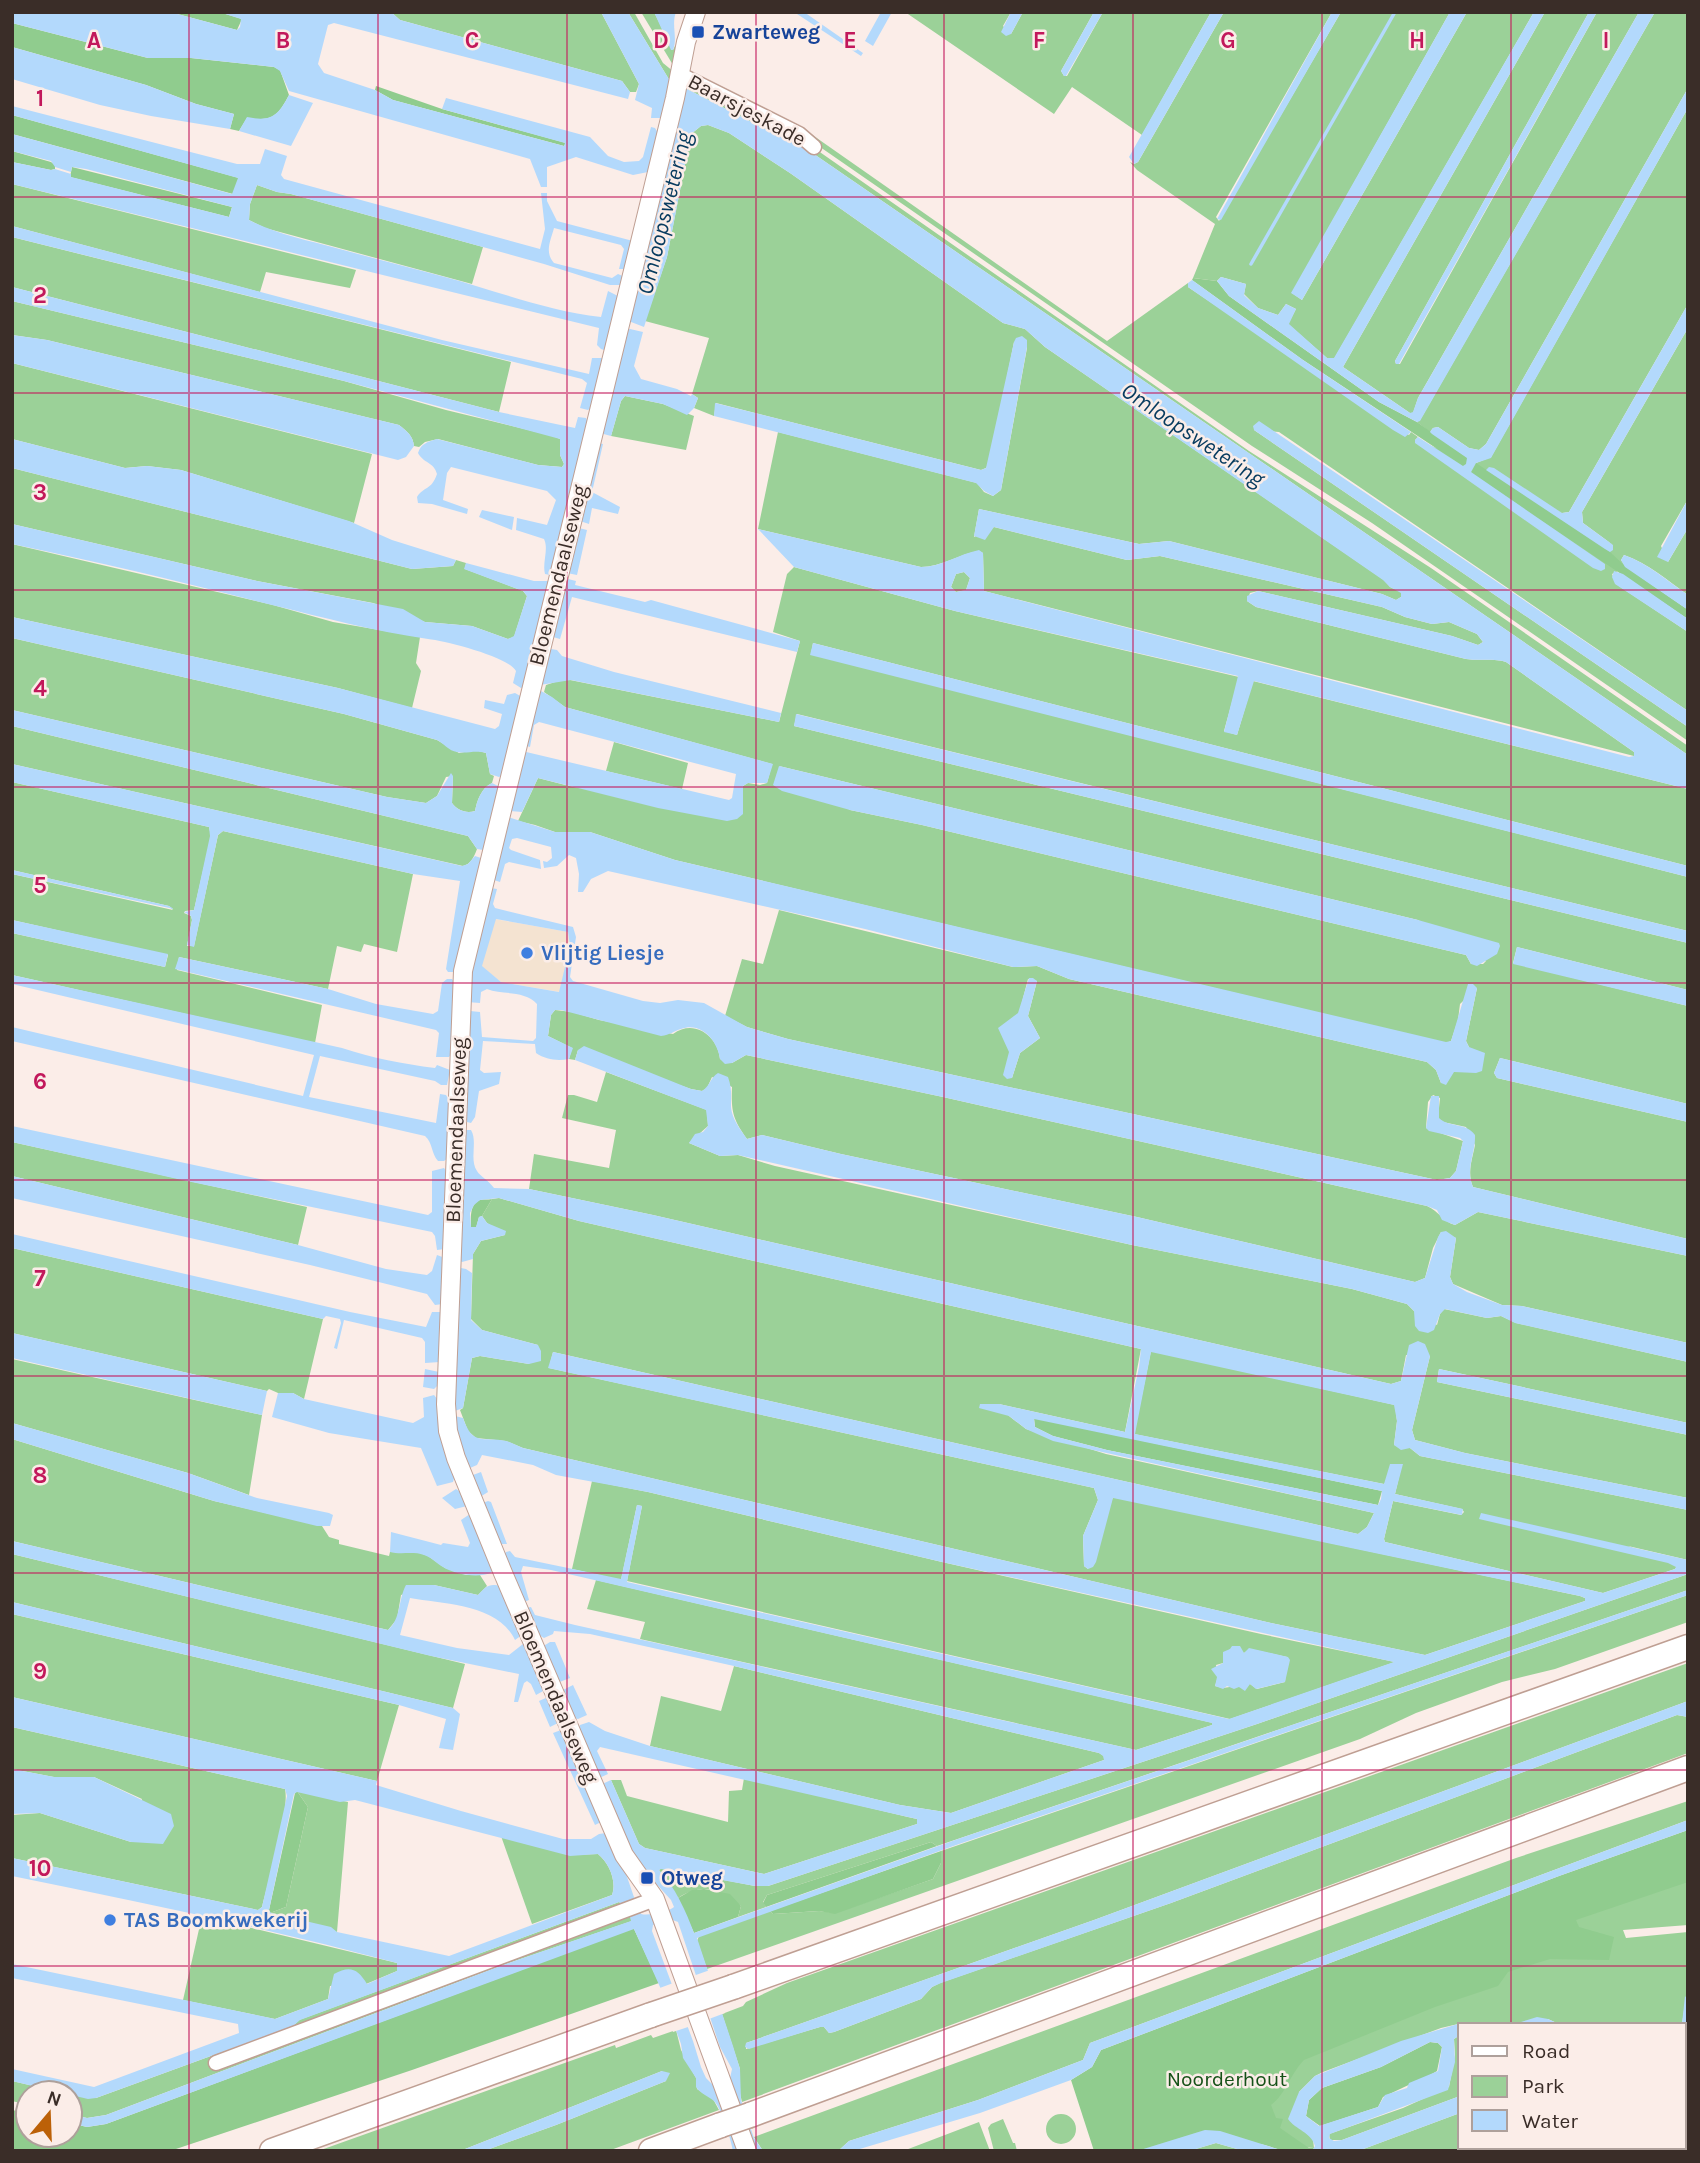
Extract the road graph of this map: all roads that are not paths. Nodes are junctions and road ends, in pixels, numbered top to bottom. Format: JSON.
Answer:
{"nodes":[{"id":1,"x":696,"y":12,"type":"edge"},
{"id":2,"x":677,"y":85,"type":"junction"},
{"id":3,"x":814,"y":147,"type":"dead end"},
{"id":4,"x":1688,"y":1647,"type":"edge"},
{"id":5,"x":1688,"y":1768,"type":"edge"},
{"id":6,"x":659,"y":1911,"type":"junction"},
{"id":7,"x":216,"y":2063,"type":"dead end"},
{"id":8,"x":272,"y":2151,"type":"edge"},
{"id":9,"x":651,"y":2151,"type":"edge"},
{"id":10,"x":747,"y":2151,"type":"edge"}],
"edges":[{"from":1,"to":2,"type":"street","name":"Bloemendaalseweg"},
{"from":2,"to":3,"type":"street","name":"Baarsjeskade"},
{"from":2,"to":6,"type":"street","name":"Bloemendaalseweg"},
{"from":4,"to":8,"type":"highway","bridge":true},
{"from":5,"to":9,"type":"highway","bridge":true},
{"from":6,"to":7,"type":"street"},
{"from":6,"to":10,"type":"street","name":"Bloemendaalseweg"}]}
